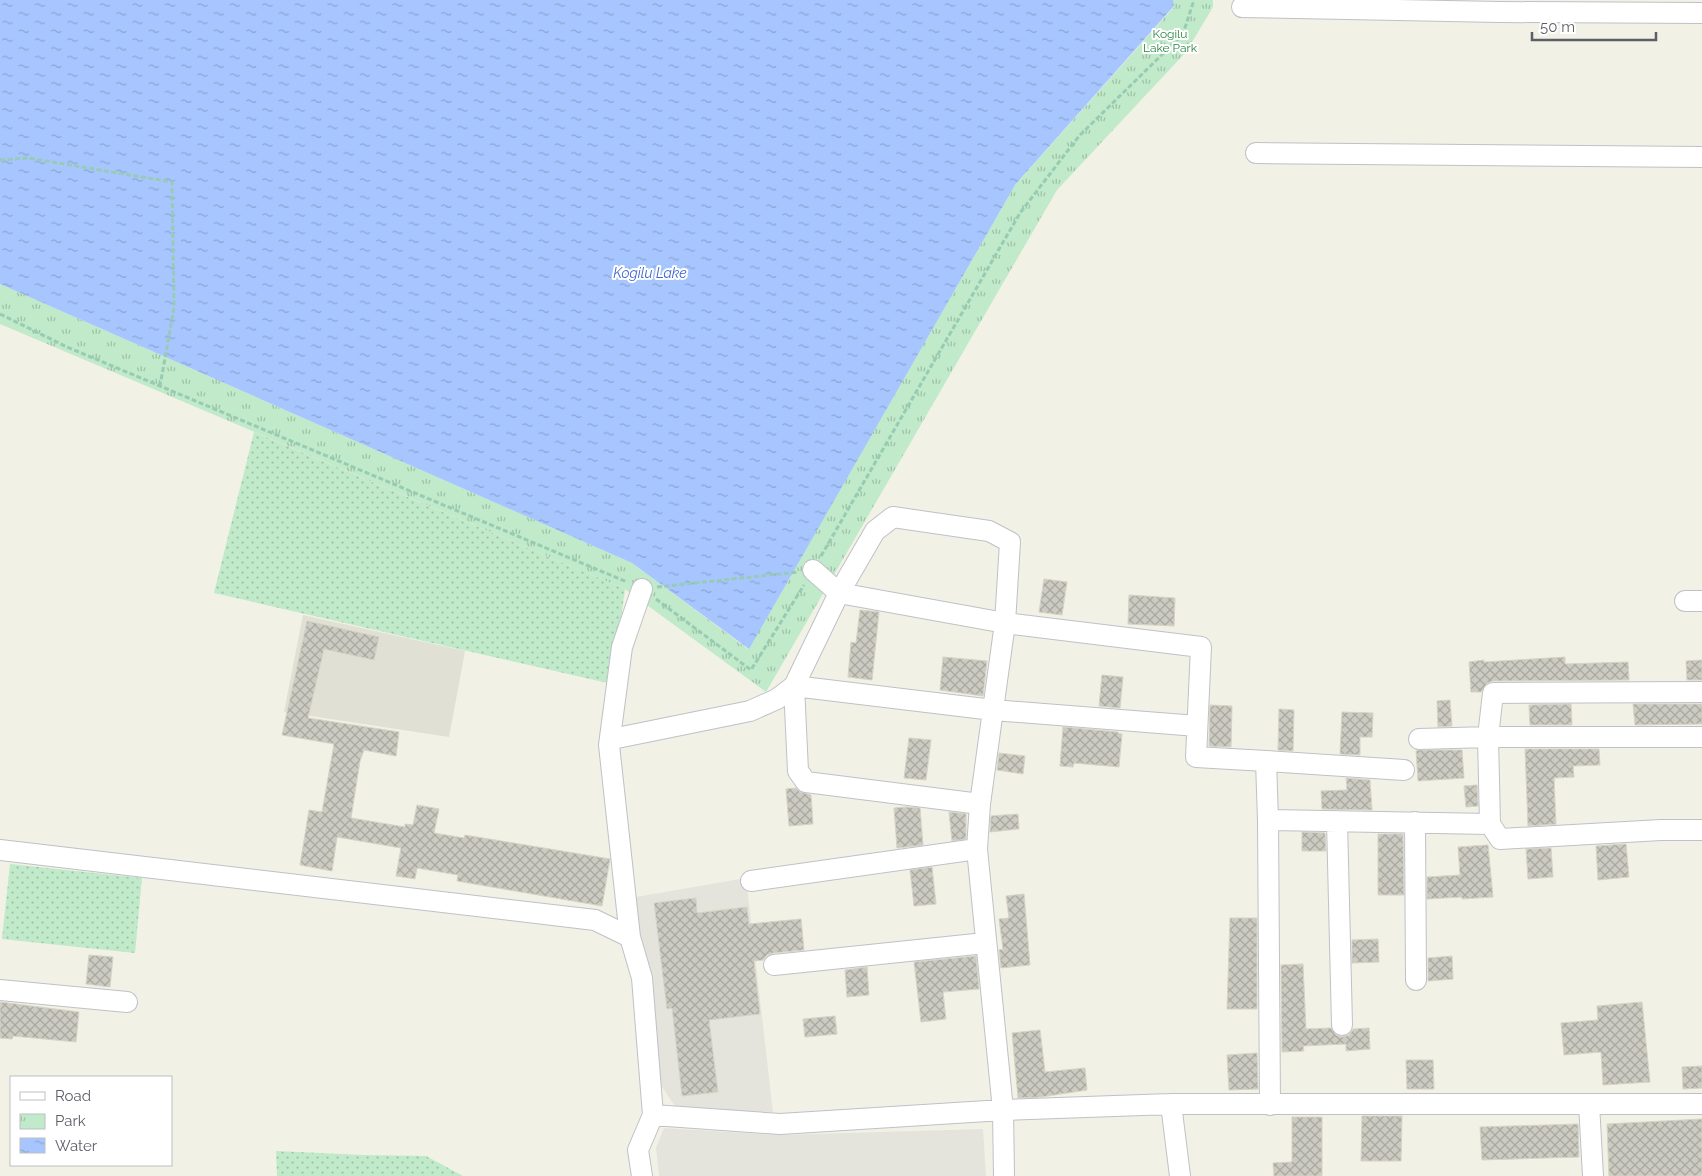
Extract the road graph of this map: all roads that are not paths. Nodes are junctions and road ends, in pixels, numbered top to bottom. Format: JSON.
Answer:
{"nodes":[{"id":1,"x":1242,"y":7,"type":"dead end"},
{"id":2,"x":1702,"y":13,"type":"edge"},
{"id":3,"x":1256,"y":153,"type":"dead end"},
{"id":4,"x":1702,"y":157,"type":"edge"},
{"id":5,"x":813,"y":570,"type":"road end"},
{"id":6,"x":642,"y":589,"type":"road end"},
{"id":7,"x":839,"y":593,"type":"junction"},
{"id":8,"x":1006,"y":623,"type":"junction"},
{"id":9,"x":794,"y":686,"type":"junction"},
{"id":10,"x":1702,"y":692,"type":"edge"},
{"id":11,"x":993,"y":710,"type":"junction"},
{"id":12,"x":1197,"y":726,"type":"junction"},
{"id":13,"x":1488,"y":737,"type":"junction"},
{"id":14,"x":1702,"y":737,"type":"edge"},
{"id":15,"x":617,"y":738,"type":"dead end"},
{"id":16,"x":1419,"y":739,"type":"dead end"},
{"id":17,"x":1266,"y":761,"type":"junction"},
{"id":18,"x":1404,"y":770,"type":"dead end"},
{"id":19,"x":980,"y":804,"type":"junction"},
{"id":20,"x":1268,"y":820,"type":"junction"},
{"id":21,"x":1337,"y":821,"type":"junction"},
{"id":22,"x":1415,"y":822,"type":"junction"},
{"id":23,"x":1490,"y":824,"type":"junction"},
{"id":24,"x":1702,"y":830,"type":"edge"},
{"id":25,"x":977,"y":849,"type":"junction"},
{"id":26,"x":0,"y":850,"type":"edge"},
{"id":27,"x":751,"y":881,"type":"dead end"},
{"id":28,"x":630,"y":938,"type":"junction"},
{"id":29,"x":985,"y":943,"type":"junction"},
{"id":30,"x":774,"y":965,"type":"dead end"},
{"id":31,"x":1416,"y":980,"type":"dead end"},
{"id":32,"x":0,"y":990,"type":"edge"},
{"id":33,"x":127,"y":1002,"type":"dead end"},
{"id":34,"x":1342,"y":1026,"type":"dead end"},
{"id":35,"x":1171,"y":1104,"type":"junction"},
{"id":36,"x":1589,"y":1104,"type":"junction"},
{"id":37,"x":1702,"y":1104,"type":"edge"},
{"id":38,"x":1270,"y":1105,"type":"junction"},
{"id":39,"x":1003,"y":1110,"type":"junction"},
{"id":40,"x":653,"y":1114,"type":"junction"},
{"id":41,"x":642,"y":1176,"type":"edge"},
{"id":42,"x":1004,"y":1176,"type":"edge"},
{"id":43,"x":1180,"y":1176,"type":"edge"},
{"id":44,"x":1593,"y":1176,"type":"edge"}],
"edges":[{"from":1,"to":2,"type":"street"},
{"from":3,"to":4,"type":"street"},
{"from":5,"to":7,"type":"street"},
{"from":6,"to":28,"type":"street"},
{"from":7,"to":8,"type":"street"},
{"from":7,"to":8,"type":"street"},
{"from":7,"to":9,"type":"street"},
{"from":8,"to":11,"type":"street"},
{"from":8,"to":12,"type":"street"},
{"from":9,"to":11,"type":"street"},
{"from":9,"to":15,"type":"street"},
{"from":9,"to":19,"type":"street"},
{"from":10,"to":13,"type":"street"},
{"from":11,"to":12,"type":"street"},
{"from":11,"to":19,"type":"street"},
{"from":12,"to":17,"type":"street"},
{"from":13,"to":14,"type":"street"},
{"from":13,"to":16,"type":"street"},
{"from":13,"to":23,"type":"street"},
{"from":17,"to":18,"type":"street"},
{"from":17,"to":20,"type":"street"},
{"from":19,"to":25,"type":"street"},
{"from":20,"to":21,"type":"street"},
{"from":20,"to":38,"type":"street"},
{"from":21,"to":22,"type":"street"},
{"from":21,"to":34,"type":"street"},
{"from":22,"to":23,"type":"street"},
{"from":22,"to":31,"type":"street"},
{"from":23,"to":24,"type":"street"},
{"from":25,"to":27,"type":"street"},
{"from":25,"to":29,"type":"street"},
{"from":26,"to":28,"type":"street"},
{"from":28,"to":40,"type":"street"},
{"from":29,"to":30,"type":"street"},
{"from":29,"to":39,"type":"street"},
{"from":32,"to":33,"type":"street"},
{"from":35,"to":38,"type":"street"},
{"from":35,"to":39,"type":"street"},
{"from":35,"to":43,"type":"street"},
{"from":36,"to":37,"type":"street"},
{"from":36,"to":38,"type":"street"},
{"from":36,"to":44,"type":"street"},
{"from":39,"to":40,"type":"street"},
{"from":39,"to":42,"type":"street"},
{"from":40,"to":41,"type":"street"}]}
